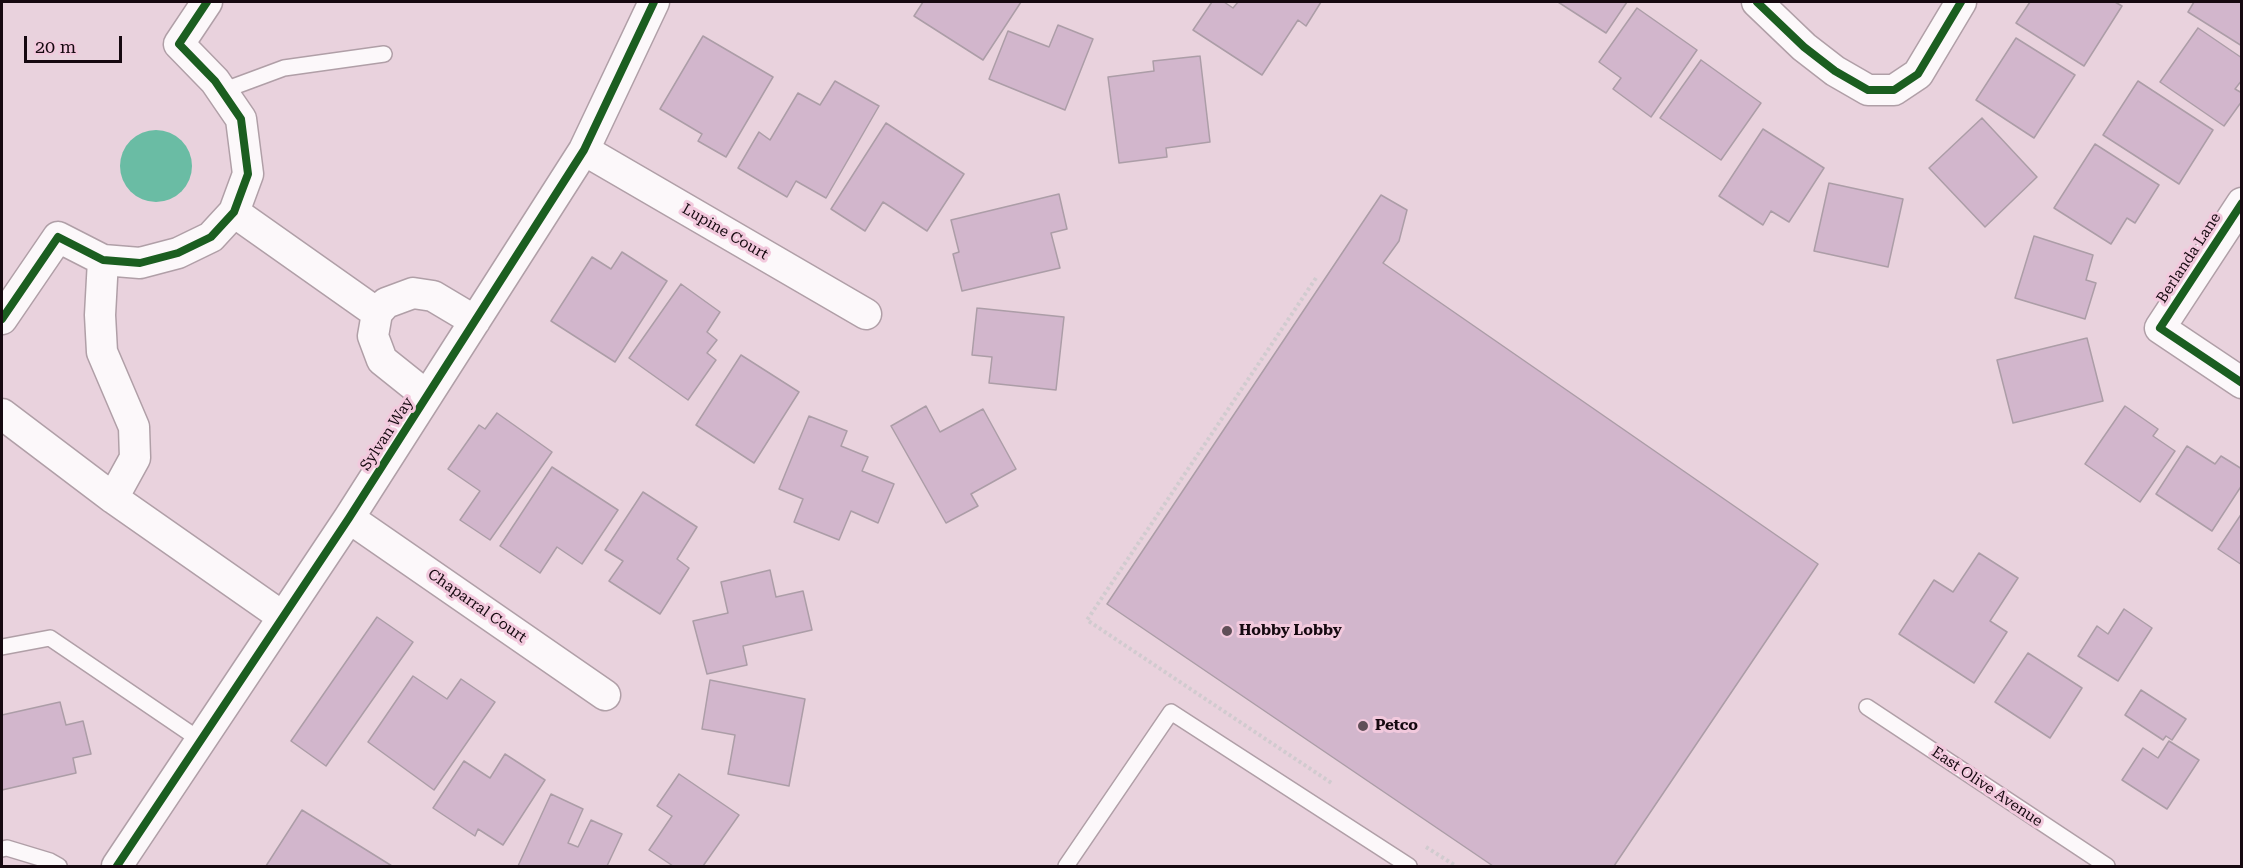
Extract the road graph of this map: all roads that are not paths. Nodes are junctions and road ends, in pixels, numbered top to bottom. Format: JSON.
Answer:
{"nodes":[{"id":1,"x":207,"y":2,"type":"edge"},
{"id":2,"x":654,"y":2,"type":"edge"},
{"id":3,"x":1757,"y":2,"type":"edge"},
{"id":4,"x":1961,"y":2,"type":"edge"},
{"id":5,"x":384,"y":54,"type":"dead end"},
{"id":6,"x":222,"y":91,"type":"junction"},
{"id":7,"x":584,"y":150,"type":"junction"},
{"id":8,"x":2241,"y":203,"type":"edge"},
{"id":9,"x":234,"y":212,"type":"junction"},
{"id":10,"x":103,"y":260,"type":"junction"},
{"id":11,"x":376,"y":313,"type":"junction"},
{"id":12,"x":866,"y":314,"type":"dead end"},
{"id":13,"x":2,"y":319,"type":"edge"},
{"id":14,"x":475,"y":321,"type":"junction"},
{"id":15,"x":2241,"y":383,"type":"edge"},
{"id":16,"x":427,"y":396,"type":"junction"},
{"id":17,"x":2,"y":414,"type":"edge"},
{"id":18,"x":113,"y":498,"type":"junction"},
{"id":19,"x":349,"y":518,"type":"junction"},
{"id":20,"x":283,"y":617,"type":"junction"},
{"id":21,"x":2,"y":646,"type":"edge"},
{"id":22,"x":605,"y":695,"type":"dead end"},
{"id":23,"x":1868,"y":707,"type":"dead end"},
{"id":24,"x":200,"y":740,"type":"junction"},
{"id":25,"x":2,"y":849,"type":"edge"},
{"id":26,"x":58,"y":867,"type":"edge"},
{"id":27,"x":117,"y":867,"type":"edge"},
{"id":28,"x":1066,"y":867,"type":"edge"},
{"id":29,"x":1409,"y":867,"type":"edge"},
{"id":30,"x":2107,"y":867,"type":"edge"}],
"edges":[{"from":1,"to":6,"type":"street"},
{"from":2,"to":7,"type":"street","name":"Sylvan Way"},
{"from":3,"to":4,"type":"street"},
{"from":5,"to":6,"type":"lane"},
{"from":6,"to":9,"type":"street"},
{"from":7,"to":12,"type":"street","name":"Lupine Court"},
{"from":7,"to":14,"type":"street","name":"Sylvan Way"},
{"from":8,"to":15,"type":"street","name":"Berlanda Lane"},
{"from":9,"to":10,"type":"street"},
{"from":9,"to":11,"type":"street"},
{"from":10,"to":13,"type":"street"},
{"from":10,"to":18,"type":"street"},
{"from":11,"to":14,"type":"street"},
{"from":11,"to":16,"type":"street"},
{"from":14,"to":16,"type":"street","name":"Sylvan Way"},
{"from":16,"to":19,"type":"street","name":"Sylvan Way"},
{"from":17,"to":18,"type":"street"},
{"from":18,"to":20,"type":"street"},
{"from":19,"to":20,"type":"street","name":"Sylvan Way"},
{"from":19,"to":22,"type":"street","name":"Chaparral Court"},
{"from":20,"to":24,"type":"street","name":"Sylvan Way"},
{"from":21,"to":24,"type":"lane"},
{"from":23,"to":30,"type":"lane","name":"East Olive Avenue"},
{"from":24,"to":27,"type":"street","name":"Sylvan Way"},
{"from":25,"to":26,"type":"lane"},
{"from":28,"to":29,"type":"lane"}]}
